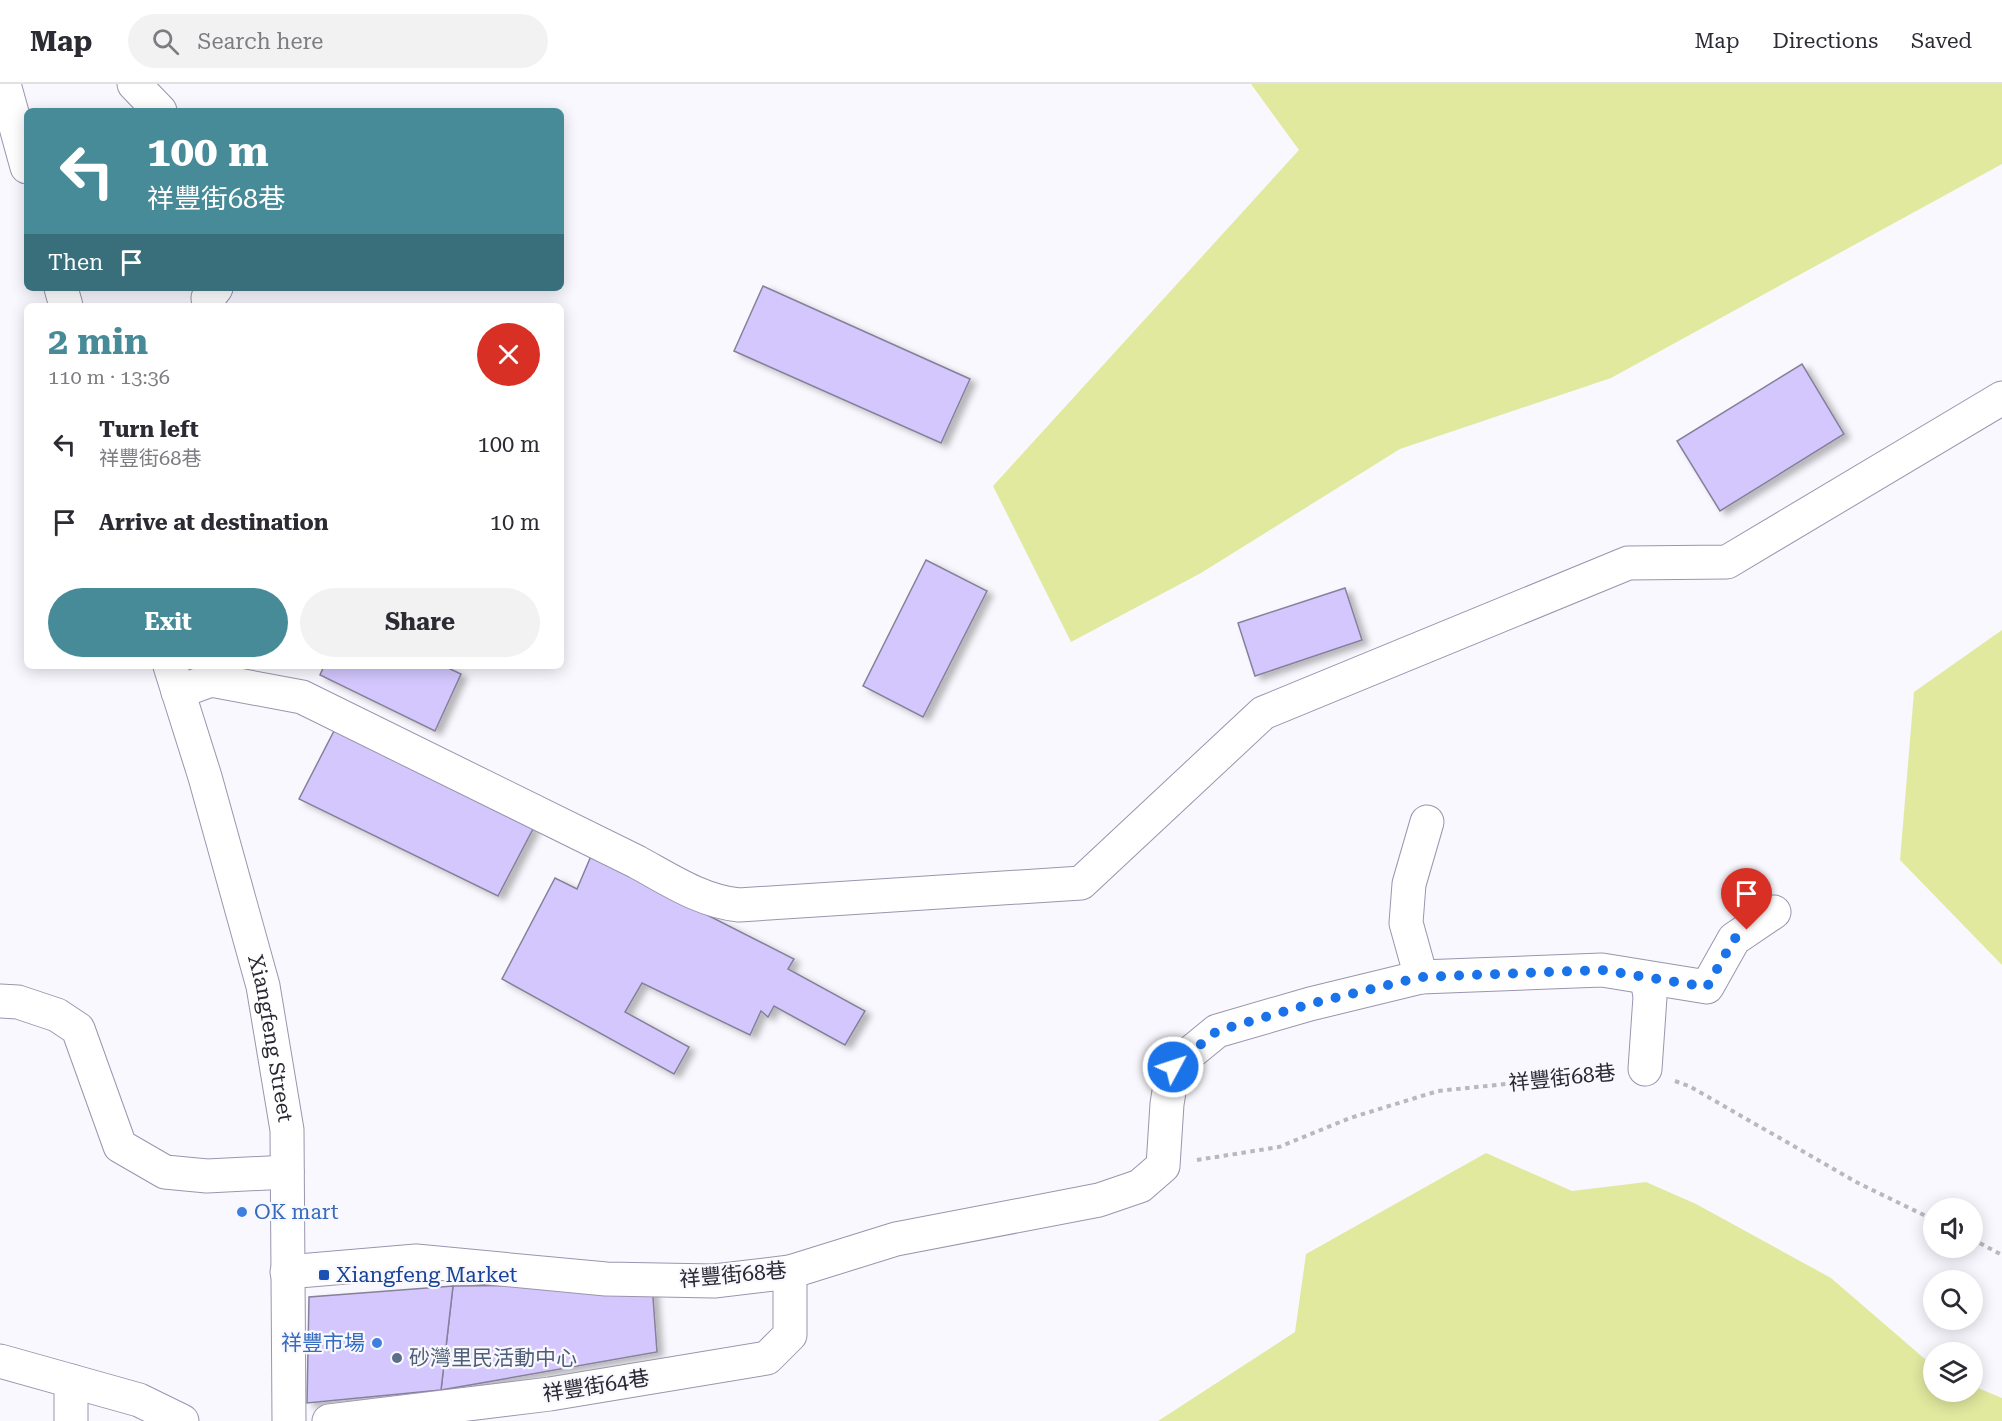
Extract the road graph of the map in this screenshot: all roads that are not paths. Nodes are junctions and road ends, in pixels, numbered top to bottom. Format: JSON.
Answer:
{"nodes":[{"id":1,"x":3,"y":84,"type":"edge"},
{"id":2,"x":134,"y":84,"type":"edge"},
{"id":3,"x":157,"y":108,"type":"edge"},
{"id":4,"x":24,"y":157,"type":"edge"},
{"id":5,"x":2002,"y":398,"type":"edge"},
{"id":6,"x":174,"y":679,"type":"edge"},
{"id":7,"x":1427,"y":822,"type":"dead end"},
{"id":8,"x":1774,"y":912,"type":"dead end"},
{"id":9,"x":1421,"y":977,"type":"junction"},
{"id":10,"x":1647,"y":978,"type":"junction"},
{"id":11,"x":0,"y":1001,"type":"edge"},
{"id":12,"x":1645,"y":1069,"type":"road end"},
{"id":13,"x":287,"y":1172,"type":"junction"},
{"id":14,"x":287,"y":1272,"type":"junction"},
{"id":15,"x":790,"y":1272,"type":"junction"},
{"id":16,"x":0,"y":1361,"type":"edge"},
{"id":17,"x":71,"y":1381,"type":"junction"},
{"id":18,"x":71,"y":1421,"type":"edge"},
{"id":19,"x":182,"y":1421,"type":"edge"},
{"id":20,"x":289,"y":1421,"type":"edge"},
{"id":21,"x":329,"y":1421,"type":"edge"}],
"edges":[{"from":1,"to":4,"type":"street"},
{"from":2,"to":3,"type":"street"},
{"from":5,"to":6,"type":"street"},
{"from":6,"to":13,"type":"street","name":"Xiangfeng Street"},
{"from":7,"to":9,"type":"street"},
{"from":8,"to":10,"type":"street"},
{"from":9,"to":10,"type":"street"},
{"from":9,"to":15,"type":"street","name":"祥豐街68巷"},
{"from":10,"to":12,"type":"street"},
{"from":11,"to":13,"type":"street"},
{"from":13,"to":14,"type":"street","name":"Xiangfeng Street"},
{"from":14,"to":15,"type":"street","name":"祥豐街68巷"},
{"from":14,"to":20,"type":"street","name":"Xiangfeng Street"},
{"from":15,"to":21,"type":"street","name":"祥豐街64巷"},
{"from":16,"to":17,"type":"street"},
{"from":17,"to":18,"type":"street"},
{"from":17,"to":19,"type":"street"}]}
